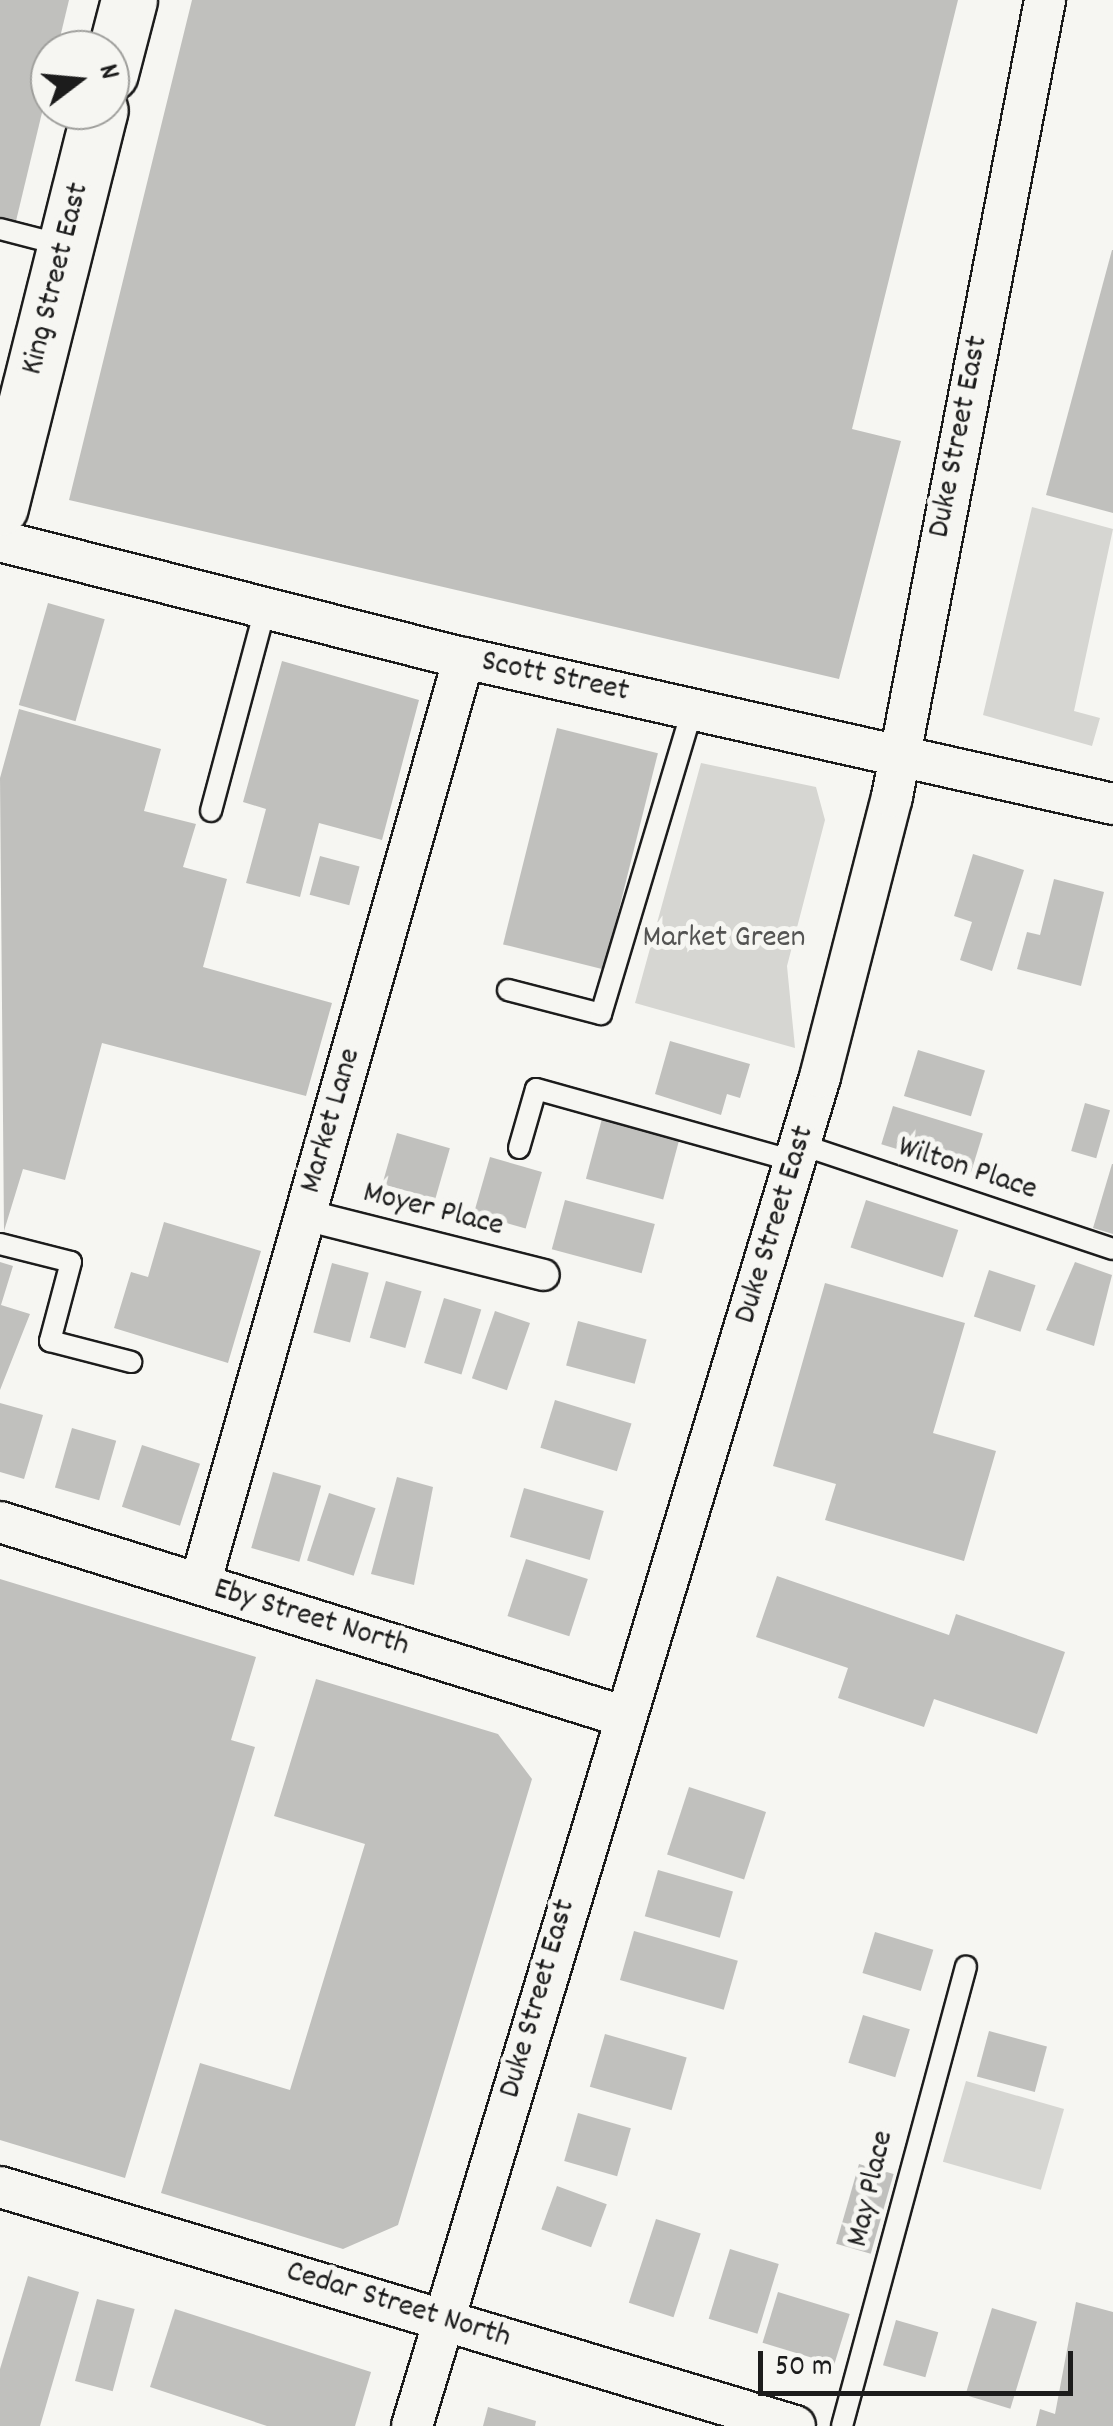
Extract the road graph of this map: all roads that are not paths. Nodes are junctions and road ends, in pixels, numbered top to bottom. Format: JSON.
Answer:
{"nodes":[{"id":1,"x":129,"y":0,"type":"edge"},
{"id":2,"x":1044,"y":0,"type":"edge"},
{"id":3,"x":121,"y":30,"type":"edge"},
{"id":4,"x":95,"y":130,"type":"edge"},
{"id":5,"x":0,"y":230,"type":"edge"},
{"id":6,"x":64,"y":246,"type":"junction"},
{"id":7,"x":0,"y":507,"type":"edge"},
{"id":8,"x":0,"y":542,"type":"edge"},
{"id":9,"x":265,"y":610,"type":"junction"},
{"id":10,"x":464,"y":658,"type":"junction"},
{"id":11,"x":693,"y":708,"type":"junction"},
{"id":12,"x":900,"y":753,"type":"junction"},
{"id":13,"x":1113,"y":804,"type":"edge"},
{"id":14,"x":211,"y":812,"type":"dead end"},
{"id":15,"x":508,"y":990,"type":"dead end"},
{"id":16,"x":519,"y":1148,"type":"dead end"},
{"id":17,"x":800,"y":1154,"type":"junction"},
{"id":18,"x":305,"y":1215,"type":"junction"},
{"id":19,"x":0,"y":1244,"type":"edge"},
{"id":20,"x":1113,"y":1249,"type":"edge"},
{"id":21,"x":544,"y":1274,"type":"dead end"},
{"id":22,"x":131,"y":1362,"type":"dead end"},
{"id":23,"x":0,"y":1522,"type":"edge"},
{"id":24,"x":200,"y":1584,"type":"junction"},
{"id":25,"x":622,"y":1716,"type":"junction"},
{"id":26,"x":966,"y":1966,"type":"dead end"},
{"id":27,"x":0,"y":2187,"type":"edge"},
{"id":28,"x":444,"y":2322,"type":"junction"},
{"id":29,"x":412,"y":2426,"type":"edge"},
{"id":30,"x":795,"y":2426,"type":"edge"},
{"id":31,"x":842,"y":2426,"type":"edge"}],
"edges":[{"from":1,"to":3,"type":"main road"},
{"from":2,"to":12,"type":"street","name":"Duke Street East"},
{"from":4,"to":6,"type":"main road","name":"King Street East"},
{"from":5,"to":6,"type":"lane"},
{"from":6,"to":7,"type":"main road","name":"King Street East"},
{"from":8,"to":9,"type":"street","name":"Scott Street"},
{"from":9,"to":10,"type":"street","name":"Scott Street"},
{"from":9,"to":14,"type":"lane"},
{"from":10,"to":11,"type":"street","name":"Scott Street"},
{"from":10,"to":18,"type":"street","name":"Market Lane"},
{"from":11,"to":12,"type":"street","name":"Scott Street"},
{"from":11,"to":15,"type":"lane"},
{"from":12,"to":13,"type":"street","name":"Scott Street"},
{"from":12,"to":17,"type":"street","name":"Duke Street East"},
{"from":16,"to":17,"type":"lane","name":"Wilton Place"},
{"from":17,"to":20,"type":"lane","name":"Wilton Place"},
{"from":17,"to":25,"type":"street","name":"Duke Street East"},
{"from":18,"to":21,"type":"street","name":"Moyer Place"},
{"from":18,"to":24,"type":"street","name":"Market Lane"},
{"from":19,"to":22,"type":"lane"},
{"from":23,"to":24,"type":"street","name":"Eby Street North"},
{"from":24,"to":25,"type":"street","name":"Eby Street North"},
{"from":25,"to":28,"type":"street","name":"Duke Street East"},
{"from":26,"to":31,"type":"lane","name":"May Place"},
{"from":27,"to":28,"type":"street","name":"Cedar Street North"},
{"from":28,"to":29,"type":"street","name":"Duke Street East"},
{"from":28,"to":30,"type":"street","name":"Cedar Street North"}]}
